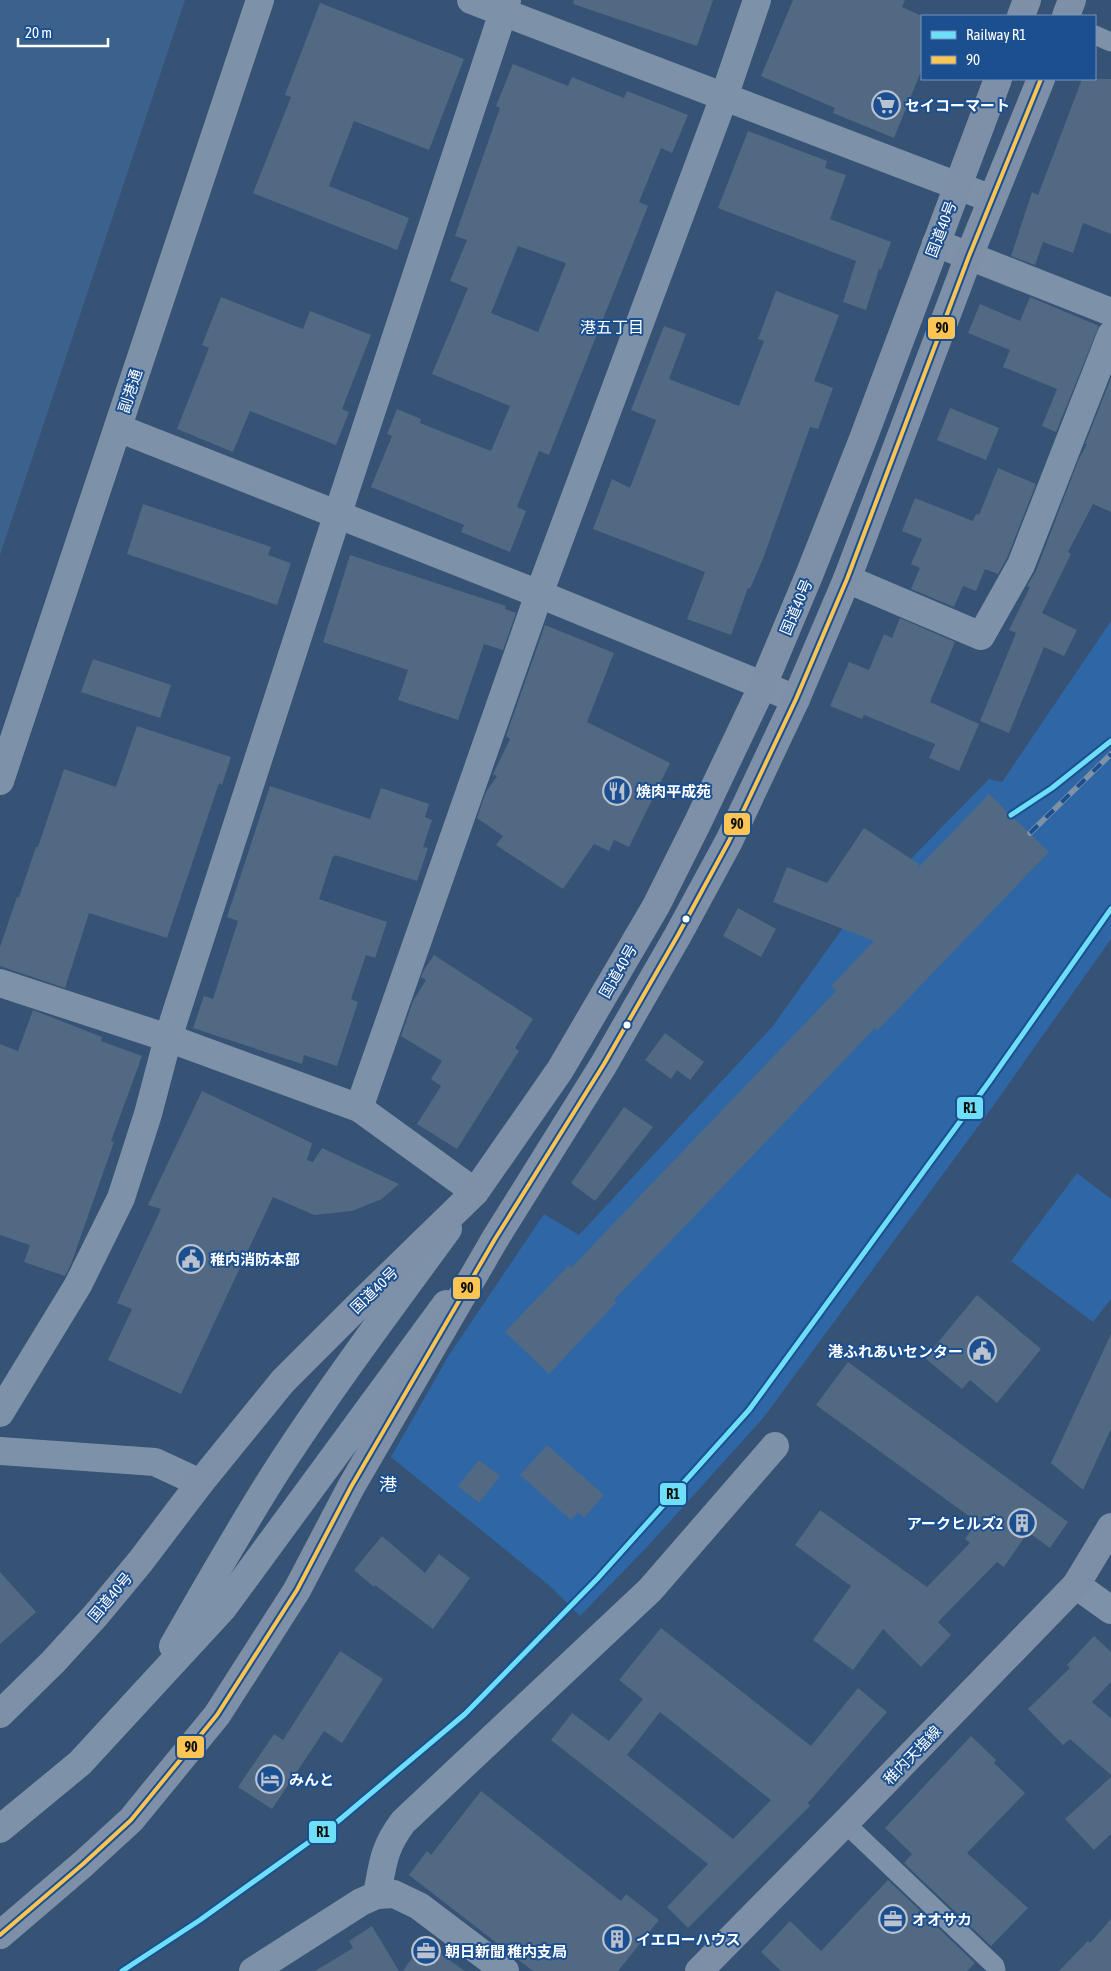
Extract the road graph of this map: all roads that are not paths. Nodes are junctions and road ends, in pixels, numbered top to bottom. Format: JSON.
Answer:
{"nodes":[{"id":1,"x":260,"y":0,"type":"edge"},
{"id":2,"x":471,"y":0,"type":"edge"},
{"id":3,"x":757,"y":0,"type":"edge"},
{"id":4,"x":1027,"y":0,"type":"edge"},
{"id":5,"x":1072,"y":0,"type":"edge"},
{"id":6,"x":505,"y":6,"type":"edge"},
{"id":7,"x":1021,"y":15,"type":"edge"},
{"id":8,"x":1066,"y":15,"type":"edge"},
{"id":9,"x":1096,"y":35,"type":"edge"},
{"id":10,"x":1111,"y":42,"type":"edge"},
{"id":11,"x":998,"y":80,"type":"edge"},
{"id":12,"x":1041,"y":80,"type":"edge"},
{"id":13,"x":724,"y":97,"type":"junction"},
{"id":14,"x":958,"y":187,"type":"junction"},
{"id":15,"x":992,"y":199,"type":"junction"},
{"id":16,"x":936,"y":243,"type":"junction"},
{"id":17,"x":969,"y":256,"type":"junction"},
{"id":18,"x":1111,"y":312,"type":"edge"},
{"id":19,"x":1111,"y":335,"type":"edge"},
{"id":20,"x":118,"y":428,"type":"junction"},
{"id":21,"x":337,"y":516,"type":"junction"},
{"id":22,"x":847,"y":578,"type":"junction"},
{"id":23,"x":539,"y":594,"type":"junction"},
{"id":24,"x":763,"y":684,"type":"junction"},
{"id":25,"x":796,"y":699,"type":"junction"},
{"id":26,"x":0,"y":781,"type":"edge"},
{"id":27,"x":0,"y":983,"type":"edge"},
{"id":28,"x":168,"y":1038,"type":"junction"},
{"id":29,"x":359,"y":1108,"type":"junction"},
{"id":30,"x":475,"y":1192,"type":"junction"},
{"id":31,"x":494,"y":1238,"type":"junction"},
{"id":32,"x":0,"y":1413,"type":"edge"},
{"id":33,"x":775,"y":1446,"type":"dead end"},
{"id":34,"x":0,"y":1451,"type":"edge"},
{"id":35,"x":200,"y":1483,"type":"junction"},
{"id":36,"x":1111,"y":1528,"type":"edge"},
{"id":37,"x":1076,"y":1585,"type":"junction"},
{"id":38,"x":1111,"y":1610,"type":"edge"},
{"id":39,"x":147,"y":1690,"type":"junction"},
{"id":40,"x":0,"y":1714,"type":"edge"},
{"id":41,"x":845,"y":1823,"type":"junction"},
{"id":42,"x":0,"y":1829,"type":"edge"},
{"id":43,"x":377,"y":1895,"type":"junction"},
{"id":44,"x":0,"y":1935,"type":"edge"},
{"id":45,"x":502,"y":1970,"type":"edge"},
{"id":46,"x":253,"y":1971,"type":"edge"},
{"id":47,"x":699,"y":1971,"type":"edge"},
{"id":48,"x":996,"y":1971,"type":"edge"}],
"edges":[{"from":1,"to":20,"type":"street","name":"副港通"},
{"from":2,"to":6,"type":"street"},
{"from":3,"to":13,"type":"street"},
{"from":4,"to":7,"type":"highway"},
{"from":5,"to":8,"type":"highway"},
{"from":6,"to":13,"type":"street"},
{"from":6,"to":21,"type":"street"},
{"from":9,"to":10,"type":"lane"},
{"from":11,"to":14,"type":"highway","name":"国道40号"},
{"from":12,"to":15,"type":"highway"},
{"from":13,"to":14,"type":"street"},
{"from":13,"to":23,"type":"street"},
{"from":14,"to":15,"type":"street"},
{"from":14,"to":16,"type":"highway","name":"国道40号"},
{"from":15,"to":17,"type":"highway"},
{"from":16,"to":17,"type":"street"},
{"from":16,"to":24,"type":"highway","name":"国道40号"},
{"from":17,"to":18,"type":"street"},
{"from":17,"to":22,"type":"highway"},
{"from":19,"to":22,"type":"street"},
{"from":20,"to":21,"type":"street"},
{"from":20,"to":26,"type":"street","name":"副港通"},
{"from":21,"to":23,"type":"street"},
{"from":21,"to":28,"type":"street"},
{"from":22,"to":25,"type":"highway"},
{"from":23,"to":24,"type":"street"},
{"from":23,"to":29,"type":"street"},
{"from":24,"to":25,"type":"street"},
{"from":24,"to":30,"type":"highway","name":"国道40号"},
{"from":25,"to":31,"type":"highway"},
{"from":27,"to":28,"type":"street"},
{"from":28,"to":29,"type":"street"},
{"from":28,"to":32,"type":"street"},
{"from":29,"to":30,"type":"street"},
{"from":30,"to":35,"type":"highway","name":"国道40号"},
{"from":30,"to":39,"type":"street"},
{"from":31,"to":39,"type":"street"},
{"from":31,"to":44,"type":"highway"},
{"from":33,"to":43,"type":"street"},
{"from":34,"to":35,"type":"street"},
{"from":35,"to":40,"type":"highway","name":"国道40号"},
{"from":36,"to":37,"type":"main road","name":"稚内天塩線"},
{"from":37,"to":38,"type":"street"},
{"from":37,"to":41,"type":"main road","name":"稚内天塩線"},
{"from":39,"to":42,"type":"street"},
{"from":41,"to":47,"type":"main road","name":"稚内天塩線"},
{"from":41,"to":48,"type":"lane"},
{"from":43,"to":45,"type":"street"},
{"from":43,"to":46,"type":"street"}]}
